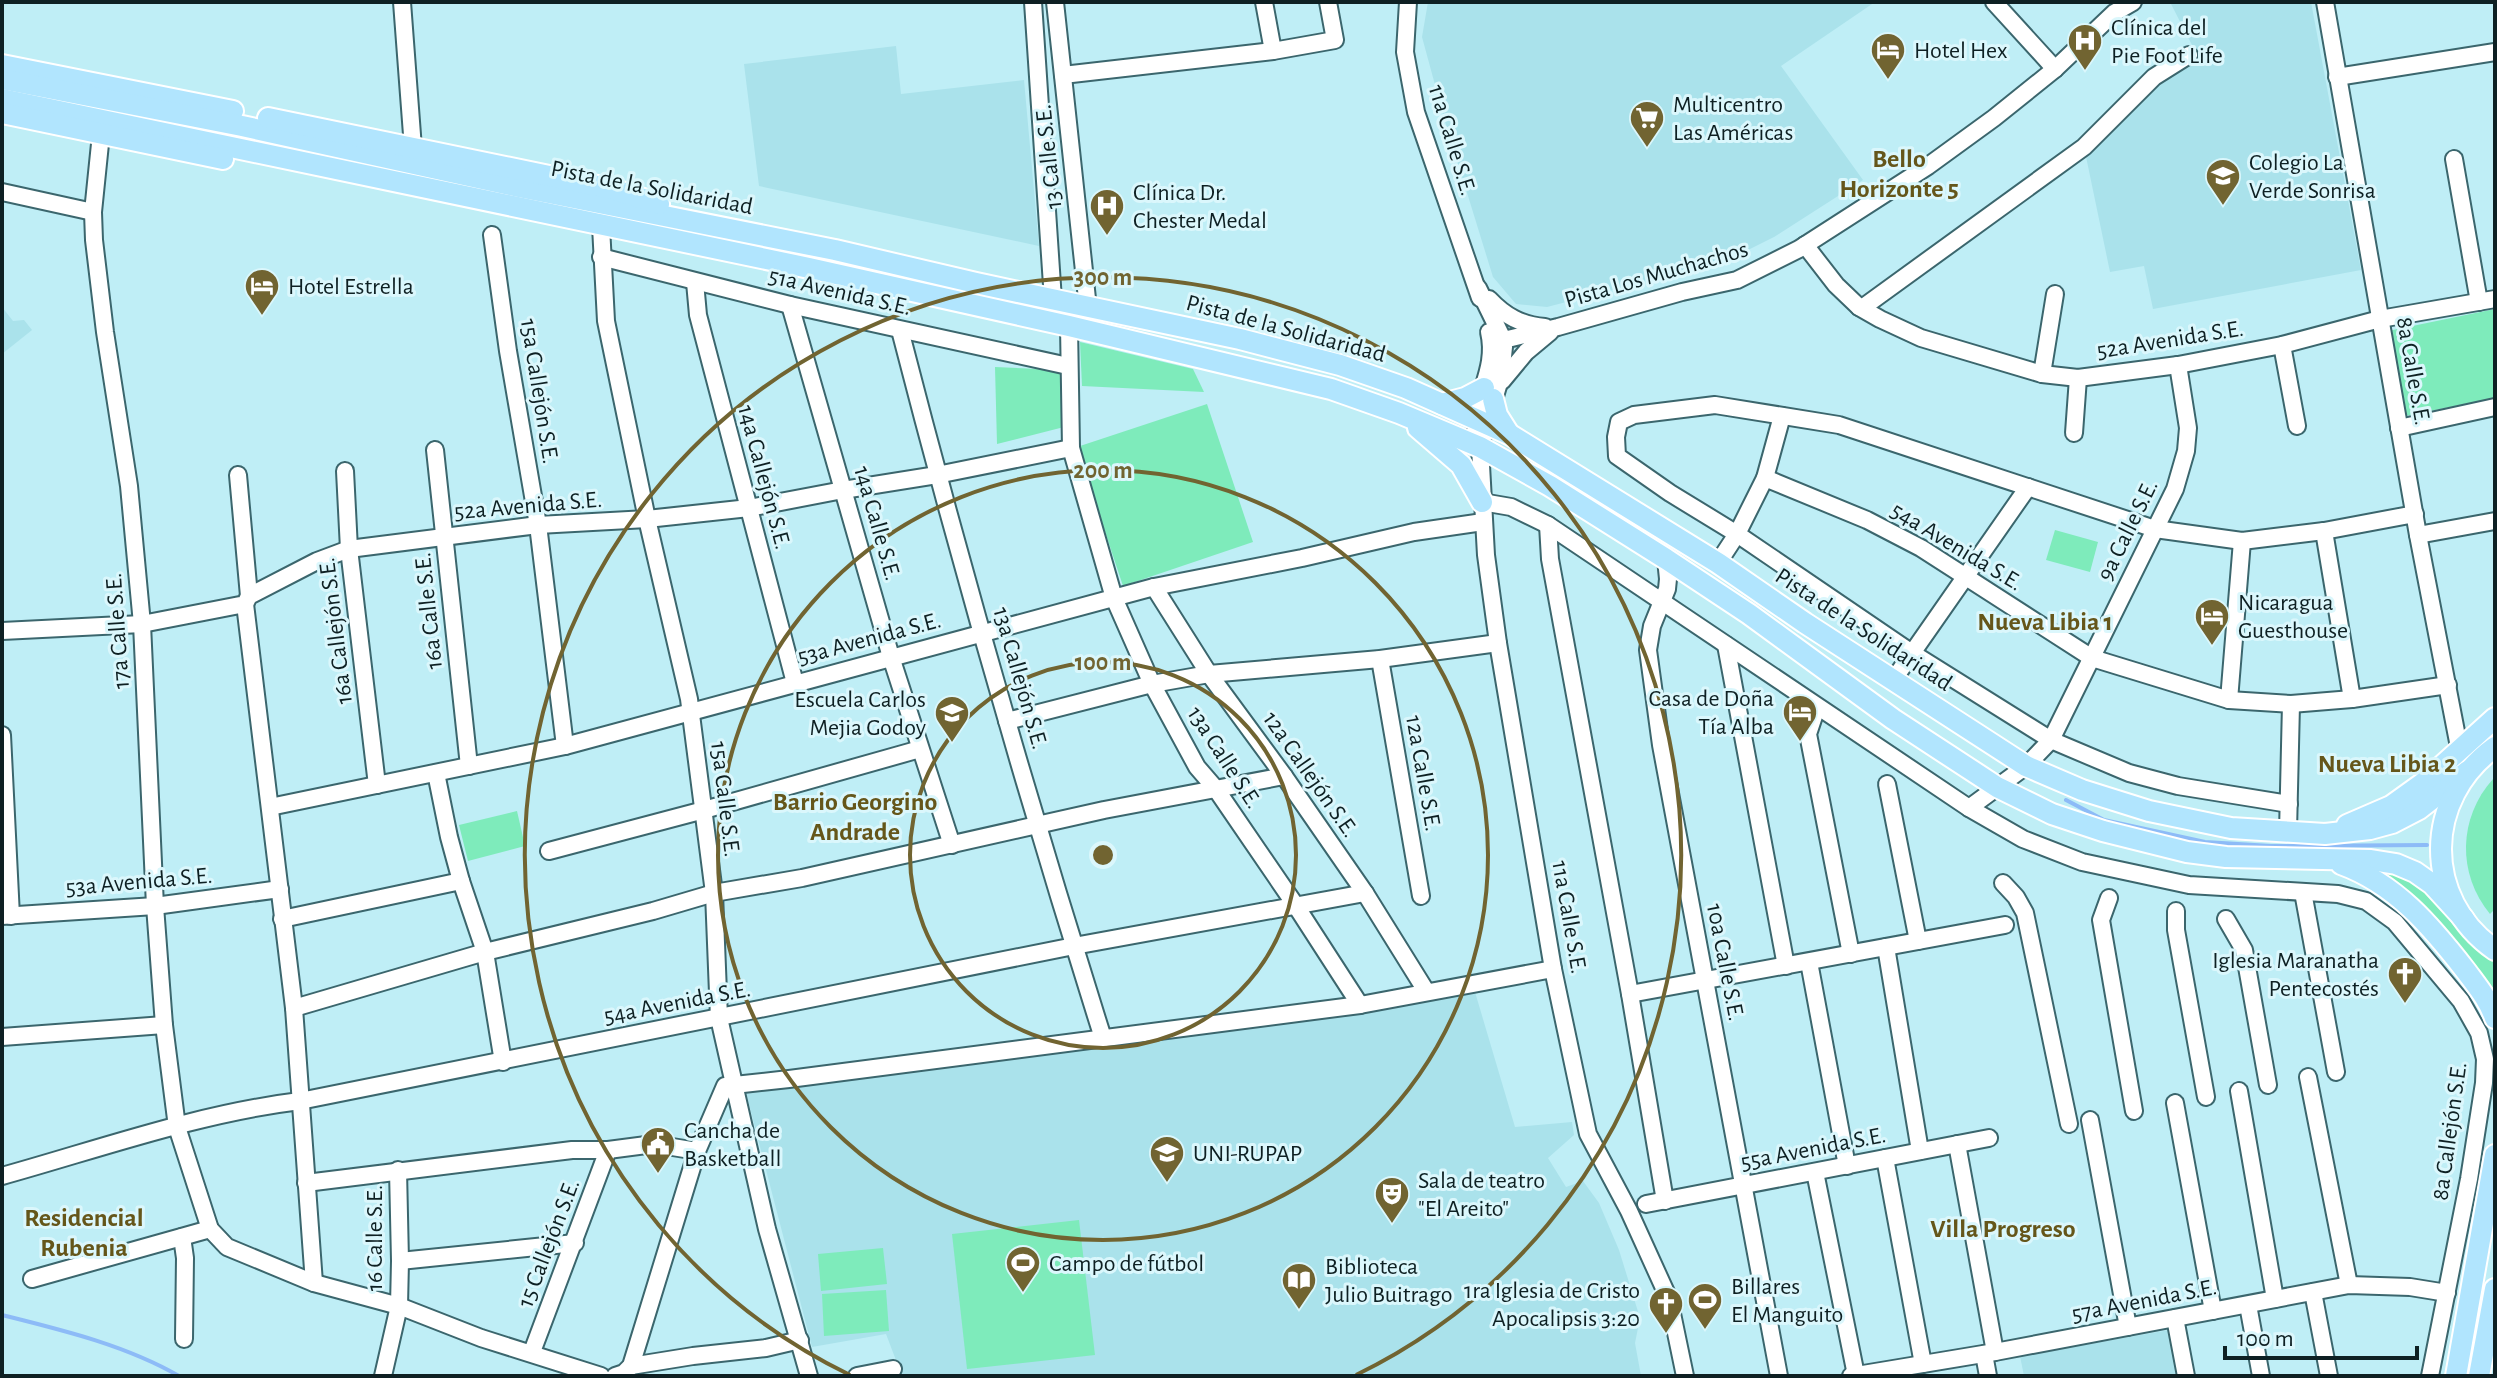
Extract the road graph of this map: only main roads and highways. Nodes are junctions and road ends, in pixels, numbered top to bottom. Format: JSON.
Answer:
{"nodes":[{"id":1,"x":2,"y":65,"type":"edge"},
{"id":2,"x":2,"y":79,"type":"edge"},
{"id":3,"x":2,"y":99,"type":"edge"},
{"id":4,"x":2,"y":113,"type":"edge"},
{"id":5,"x":166,"y":122,"type":"junction"},
{"id":6,"x":561,"y":216,"type":"junction"},
{"id":7,"x":687,"y":220,"type":"junction"},
{"id":8,"x":1442,"y":404,"type":"junction"},
{"id":9,"x":1399,"y":413,"type":"junction"},
{"id":10,"x":1509,"y":434,"type":"junction"},
{"id":11,"x":1482,"y":512,"type":"road end"},
{"id":12,"x":2495,"y":718,"type":"edge"},
{"id":13,"x":2495,"y":747,"type":"edge"},
{"id":14,"x":2468,"y":771,"type":"junction"},
{"id":15,"x":2325,"y":834,"type":"junction"},
{"id":16,"x":2326,"y":858,"type":"junction"},
{"id":17,"x":2464,"y":919,"type":"junction"},
{"id":18,"x":2492,"y":950,"type":"edge"},
{"id":19,"x":2495,"y":1018,"type":"edge"},
{"id":20,"x":2495,"y":1155,"type":"edge"},
{"id":21,"x":2493,"y":1179,"type":"edge"},
{"id":22,"x":2495,"y":1289,"type":"edge"},
{"id":23,"x":2456,"y":1376,"type":"edge"},
{"id":24,"x":2479,"y":1376,"type":"edge"}],
"edges":[{"from":1,"to":7,"type":"main road"},
{"from":2,"to":5,"type":"main road"},
{"from":3,"to":5,"type":"main road"},
{"from":4,"to":6,"type":"main road","name":"Pista de la Solidaridad"},
{"from":5,"to":6,"type":"main road","name":"Pista de la Solidaridad"},
{"from":5,"to":7,"type":"main road","name":"Pista de la Solidaridad"},
{"from":6,"to":9,"type":"main road","name":"Pista de la Solidaridad"},
{"from":7,"to":8,"type":"main road","name":"Pista de la Solidaridad"},
{"from":8,"to":10,"type":"main road","name":"Pista de la Solidaridad"},
{"from":8,"to":10,"type":"main road"},
{"from":9,"to":11,"type":"main road"},
{"from":9,"to":16,"type":"main road","name":"Pista de la Solidaridad"},
{"from":10,"to":15,"type":"main road","name":"Pista de la Solidaridad"},
{"from":12,"to":15,"type":"main road"},
{"from":13,"to":14,"type":"main road","name":"Pista de la Solidaridad"},
{"from":14,"to":15,"type":"main road","name":"Pista de la Solidaridad"},
{"from":14,"to":17,"type":"main road"},
{"from":16,"to":17,"type":"main road","name":"Pista de la Solidaridad"},
{"from":16,"to":19,"type":"main road"},
{"from":17,"to":18,"type":"main road","name":"Pista de la Solidaridad"},
{"from":20,"to":21,"type":"main road"},
{"from":21,"to":23,"type":"main road"},
{"from":22,"to":24,"type":"main road"}]}
